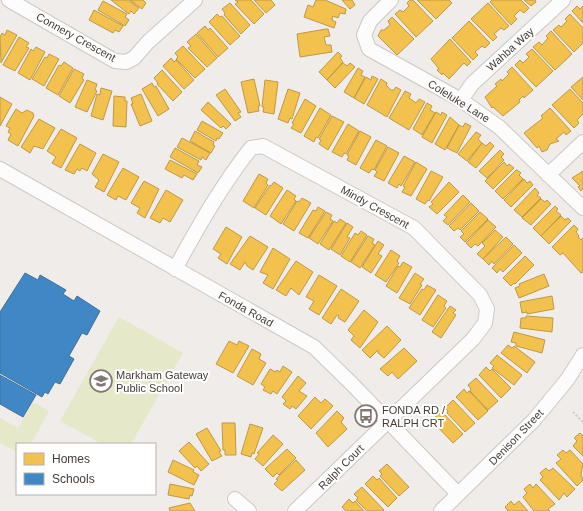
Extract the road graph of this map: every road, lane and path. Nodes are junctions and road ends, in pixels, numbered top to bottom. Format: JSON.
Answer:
{"nodes":[{"id":1,"x":9,"y":0,"type":"edge"},
{"id":2,"x":195,"y":0,"type":"edge"},
{"id":3,"x":391,"y":0,"type":"edge"},
{"id":4,"x":563,"y":0,"type":"edge"},
{"id":5,"x":461,"y":100,"type":"junction"},
{"id":6,"x":583,"y":142,"type":"edge"},
{"id":7,"x":0,"y":169,"type":"edge"},
{"id":8,"x":548,"y":175,"type":"junction"},
{"id":9,"x":583,"y":208,"type":"edge"},
{"id":10,"x":175,"y":269,"type":"junction"},
{"id":11,"x":583,"y":355,"type":"edge"},
{"id":12,"x":573,"y":412,"type":"dead end"},
{"id":13,"x":386,"y":421,"type":"junction"},
{"id":14,"x":583,"y":422,"type":"edge"},
{"id":15,"x":458,"y":494,"type":"junction"},
{"id":16,"x":234,"y":499,"type":"dead end"},
{"id":17,"x":249,"y":511,"type":"edge"},
{"id":18,"x":295,"y":511,"type":"edge"},
{"id":19,"x":441,"y":511,"type":"edge"}],
"edges":[{"from":1,"to":2,"type":"street","name":"Connery Crescent"},
{"from":3,"to":5,"type":"street","name":"Coleluke Lane"},
{"from":4,"to":5,"type":"street","name":"Wahba Way"},
{"from":5,"to":8,"type":"street","name":"Coleluke Lane"},
{"from":6,"to":8,"type":"street"},
{"from":7,"to":10,"type":"street","name":"Fonda Road"},
{"from":8,"to":9,"type":"street","name":"Coleluke Lane"},
{"from":10,"to":13,"type":"street","name":"Fonda Road"},
{"from":10,"to":13,"type":"street","name":"Mindy Crescent"},
{"from":11,"to":15,"type":"street","name":"Denison Street"},
{"from":12,"to":14,"type":"path"},
{"from":13,"to":15,"type":"street","name":"Fonda Road"},
{"from":13,"to":18,"type":"street","name":"Ralph Court"},
{"from":15,"to":19,"type":"street","name":"Denison Street"},
{"from":16,"to":17,"type":"street"}]}
